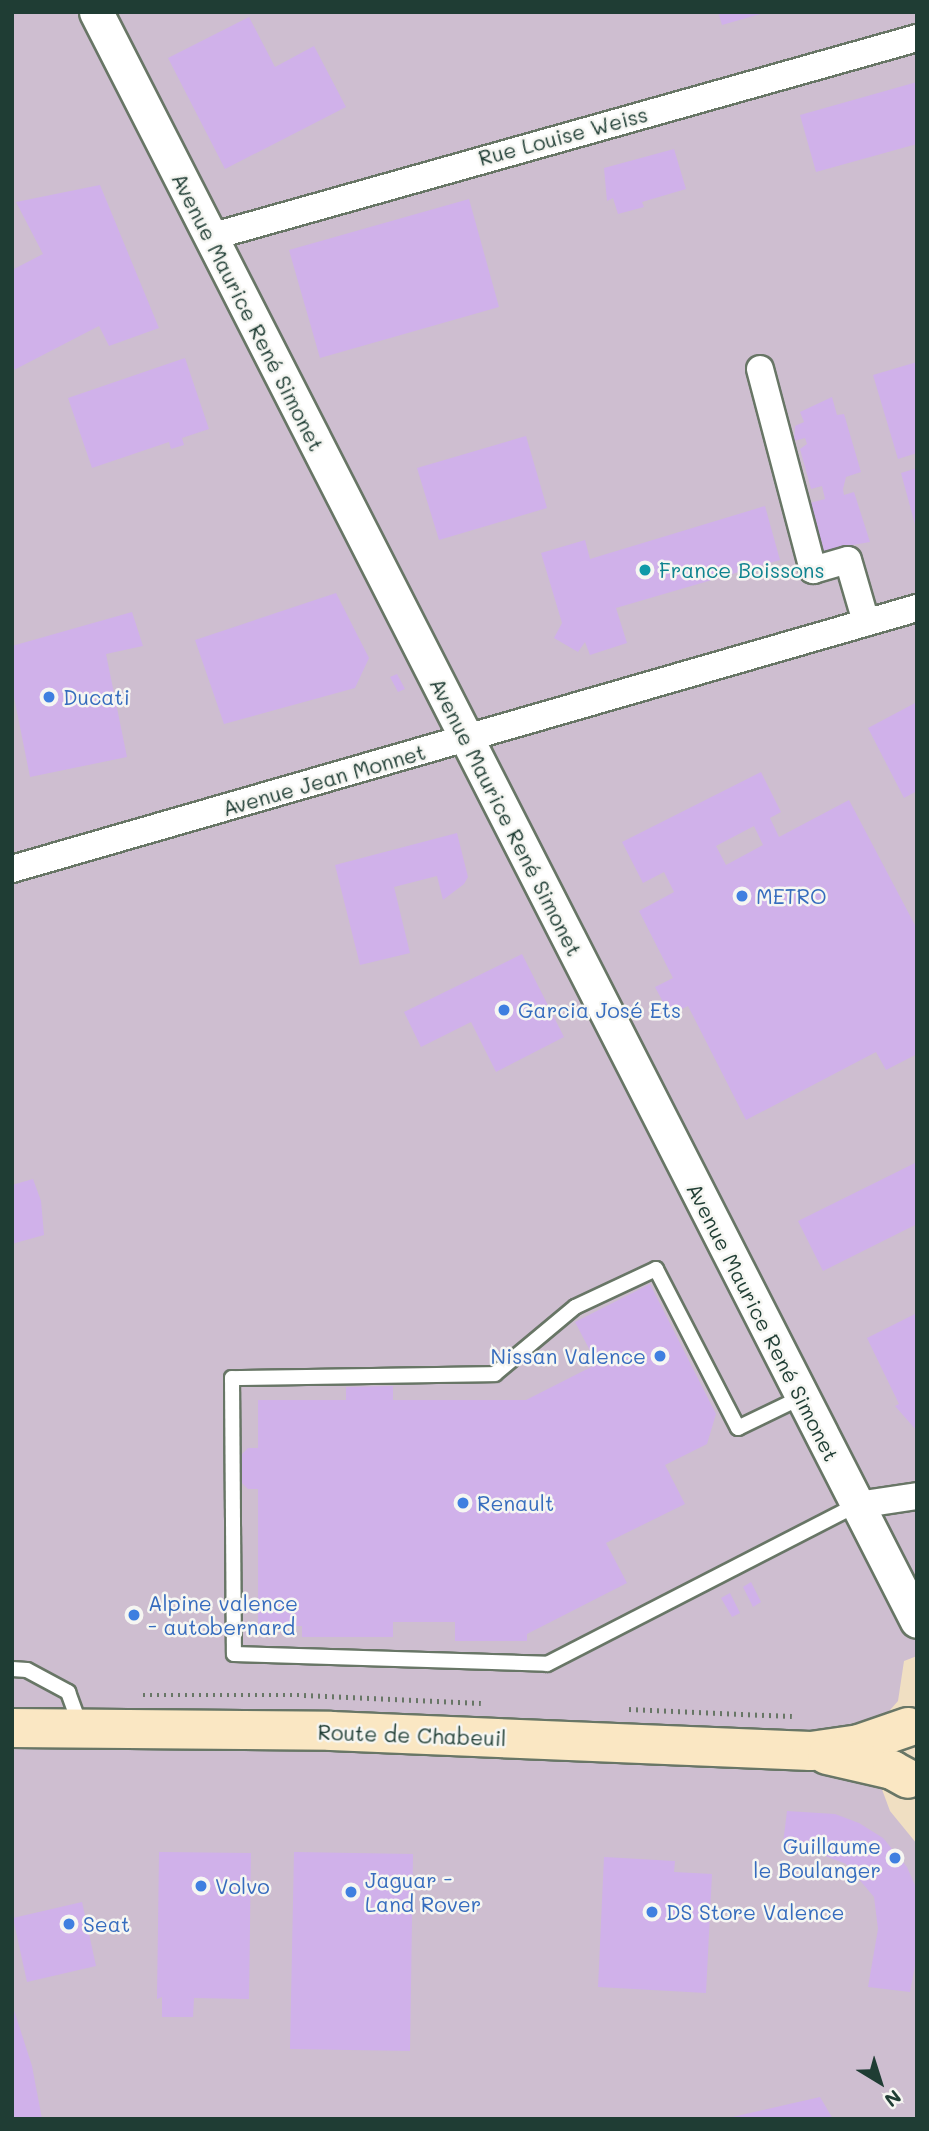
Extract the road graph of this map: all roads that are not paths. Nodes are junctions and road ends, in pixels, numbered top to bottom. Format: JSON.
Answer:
{"nodes":[{"id":1,"x":96,"y":12,"type":"edge"},
{"id":2,"x":917,"y":38,"type":"edge"},
{"id":3,"x":210,"y":237,"type":"junction"},
{"id":4,"x":760,"y":369,"type":"dead end"},
{"id":5,"x":917,"y":608,"type":"edge"},
{"id":6,"x":866,"y":622,"type":"junction"},
{"id":7,"x":466,"y":739,"type":"junction"},
{"id":8,"x":12,"y":869,"type":"edge"},
{"id":9,"x":802,"y":1397,"type":"junction"},
{"id":10,"x":917,"y":1496,"type":"edge"},
{"id":11,"x":857,"y":1505,"type":"junction"},
{"id":12,"x":917,"y":1621,"type":"edge"},
{"id":13,"x":12,"y":1669,"type":"edge"},
{"id":14,"x":912,"y":1718,"type":"edge"},
{"id":15,"x":80,"y":1727,"type":"junction"},
{"id":16,"x":12,"y":1728,"type":"edge"},
{"id":17,"x":811,"y":1751,"type":"junction"},
{"id":18,"x":912,"y":1788,"type":"edge"}],
"edges":[{"from":1,"to":3,"type":"street","name":"Avenue Maurice René Simonet"},
{"from":2,"to":3,"type":"street","name":"Rue Louise Weiss"},
{"from":3,"to":7,"type":"street","name":"Avenue Maurice René Simonet"},
{"from":4,"to":6,"type":"street"},
{"from":5,"to":6,"type":"street","name":"Avenue Jean Monnet"},
{"from":6,"to":7,"type":"street","name":"Avenue Jean Monnet"},
{"from":7,"to":8,"type":"street","name":"Avenue Jean Monnet"},
{"from":7,"to":9,"type":"street","name":"Avenue Maurice René Simonet"},
{"from":9,"to":11,"type":"street","name":"Avenue Maurice René Simonet"},
{"from":9,"to":11,"type":"lane"},
{"from":10,"to":11,"type":"street"},
{"from":11,"to":12,"type":"street","name":"Avenue Maurice René Simonet"},
{"from":13,"to":15,"type":"lane"},
{"from":14,"to":17,"type":"main road","name":"Route de Chabeuil"},
{"from":14,"to":18,"type":"main road"},
{"from":15,"to":16,"type":"main road","name":"Route de Chabeuil"},
{"from":15,"to":17,"type":"main road","name":"Route de Chabeuil"},
{"from":17,"to":18,"type":"main road","name":"Route de Chabeuil"}]}
